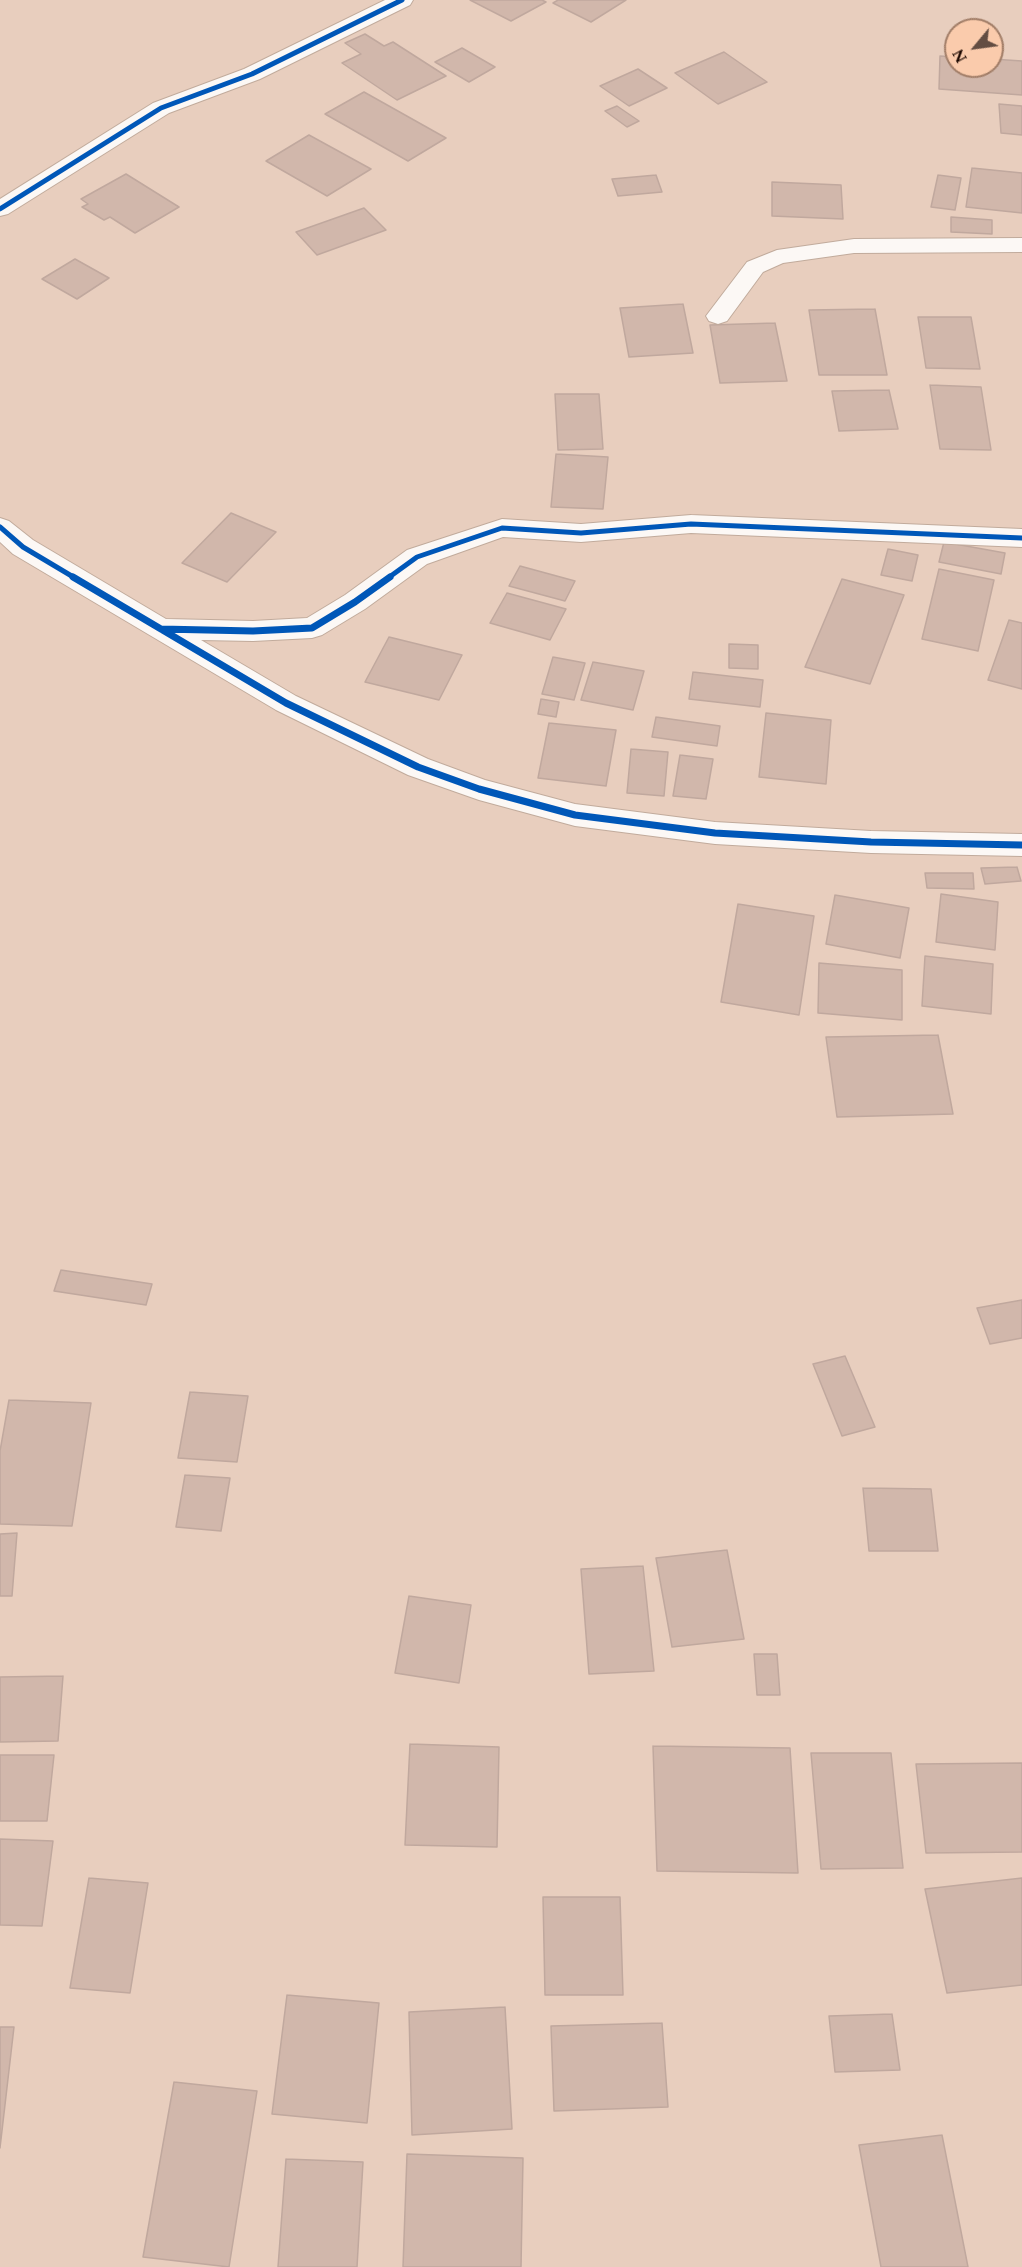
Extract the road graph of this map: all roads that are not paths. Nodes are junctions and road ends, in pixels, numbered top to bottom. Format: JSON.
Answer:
{"nodes":[{"id":1,"x":402,"y":0,"type":"edge"},
{"id":2,"x":0,"y":209,"type":"edge"},
{"id":3,"x":1022,"y":245,"type":"edge"},
{"id":4,"x":718,"y":316,"type":"dead end"},
{"id":5,"x":0,"y":527,"type":"edge"},
{"id":6,"x":1022,"y":538,"type":"edge"},
{"id":7,"x":158,"y":628,"type":"junction"},
{"id":8,"x":1022,"y":845,"type":"edge"}],
"edges":[{"from":1,"to":2,"type":"street"},
{"from":3,"to":4,"type":"street"},
{"from":5,"to":7,"type":"street"},
{"from":6,"to":7,"type":"street"},
{"from":7,"to":8,"type":"street"}]}
